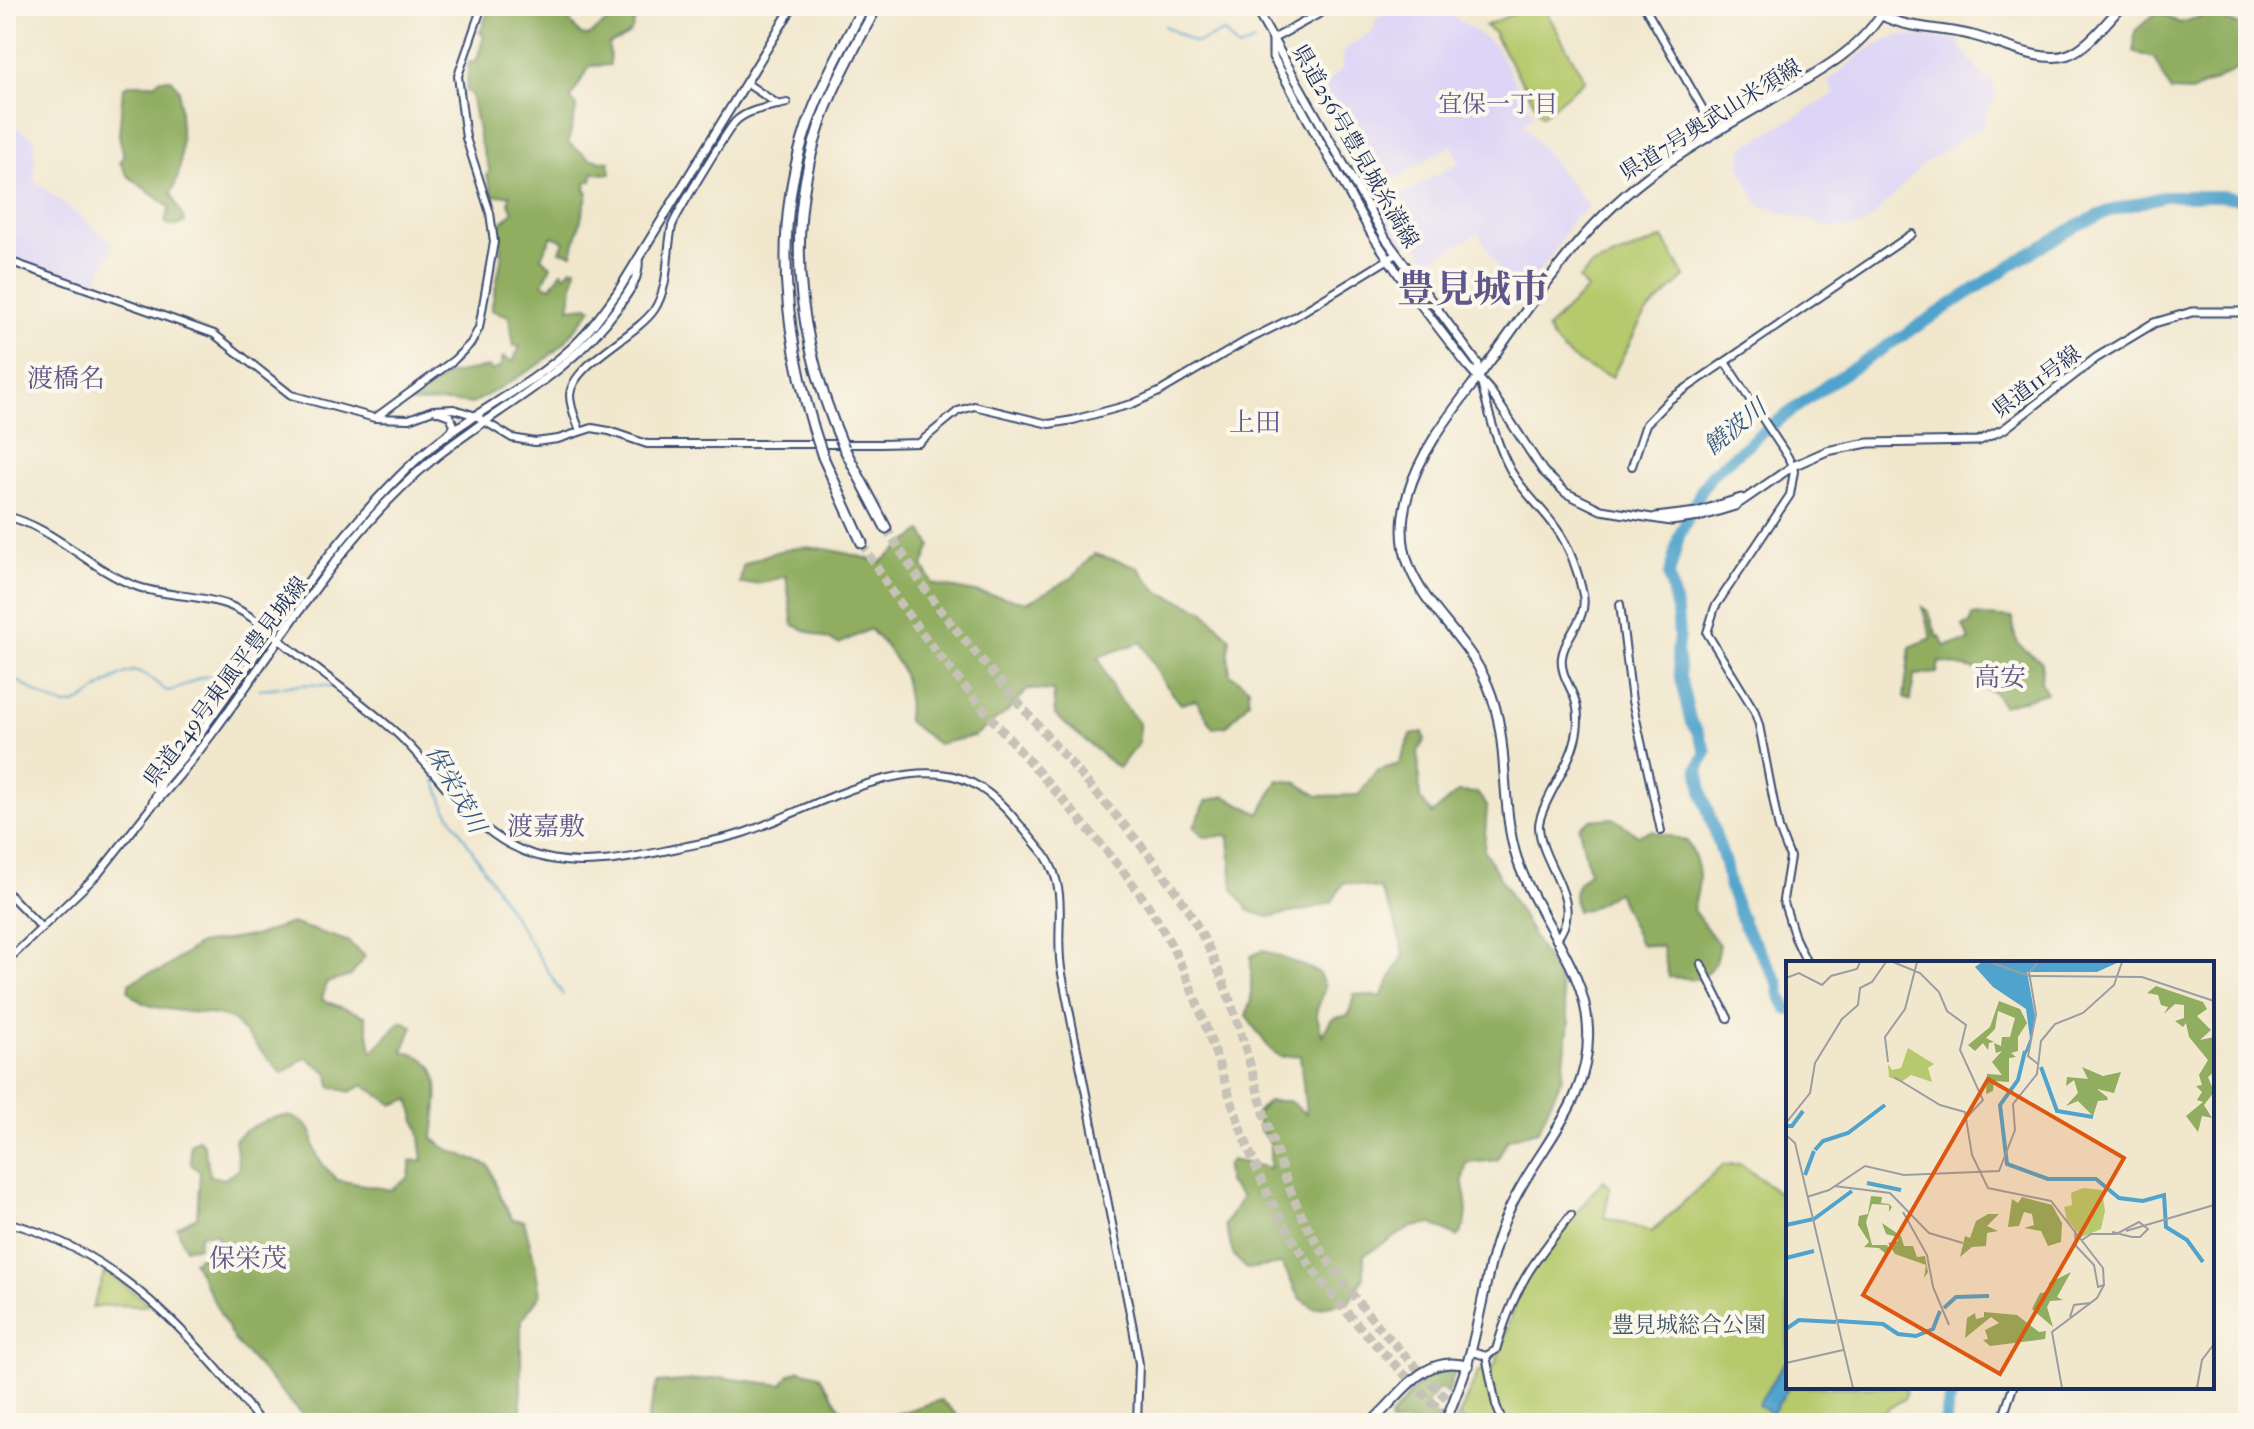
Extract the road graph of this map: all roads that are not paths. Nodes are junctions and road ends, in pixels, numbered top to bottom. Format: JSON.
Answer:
{"nodes":[{"id":1,"x":482,"y":6,"type":"edge"},
{"id":2,"x":793,"y":6,"type":"edge"},
{"id":3,"x":864,"y":6,"type":"edge"},
{"id":4,"x":877,"y":6,"type":"edge"},
{"id":5,"x":1254,"y":6,"type":"edge"},
{"id":6,"x":1333,"y":6,"type":"edge"},
{"id":7,"x":1644,"y":6,"type":"edge"},
{"id":8,"x":1886,"y":6,"type":"edge"},
{"id":9,"x":2122,"y":6,"type":"edge"},
{"id":10,"x":1881,"y":15,"type":"junction"},
{"id":11,"x":1273,"y":39,"type":"junction"},
{"id":12,"x":746,"y":83,"type":"junction"},
{"id":13,"x":1716,"y":132,"type":"junction"},
{"id":14,"x":1912,"y":234,"type":"dead end"},
{"id":15,"x":1397,"y":254,"type":"junction"},
{"id":16,"x":638,"y":259,"type":"junction"},
{"id":17,"x":6,"y":260,"type":"edge"},
{"id":18,"x":1388,"y":260,"type":"junction"},
{"id":19,"x":2248,"y":312,"type":"edge"},
{"id":20,"x":1725,"y":362,"type":"junction"},
{"id":21,"x":1479,"y":376,"type":"junction"},
{"id":22,"x":433,"y":410,"type":"junction"},
{"id":23,"x":476,"y":416,"type":"junction"},
{"id":24,"x":1507,"y":417,"type":"junction"},
{"id":25,"x":375,"y":418,"type":"junction"},
{"id":26,"x":486,"y":422,"type":"junction"},
{"id":27,"x":1493,"y":422,"type":"junction"},
{"id":28,"x":580,"y":431,"type":"junction"},
{"id":29,"x":451,"y":432,"type":"junction"},
{"id":30,"x":1632,"y":466,"type":"dead end"},
{"id":31,"x":1793,"y":466,"type":"junction"},
{"id":32,"x":6,"y":516,"type":"edge"},
{"id":33,"x":886,"y":528,"type":"tunnel mouth"},
{"id":34,"x":862,"y":543,"type":"tunnel mouth"},
{"id":35,"x":1620,"y":604,"type":"dead end"},
{"id":36,"x":272,"y":634,"type":"junction"},
{"id":37,"x":281,"y":641,"type":"junction"},
{"id":38,"x":151,"y":807,"type":"junction"},
{"id":39,"x":1661,"y":831,"type":"dead end"},
{"id":40,"x":6,"y":891,"type":"edge"},
{"id":41,"x":42,"y":928,"type":"junction"},
{"id":42,"x":1556,"y":940,"type":"junction"},
{"id":43,"x":1806,"y":961,"type":"edge"},
{"id":44,"x":6,"y":962,"type":"edge"},
{"id":45,"x":1701,"y":964,"type":"dead end"},
{"id":46,"x":1728,"y":1018,"type":"dead end"},
{"id":47,"x":1571,"y":1215,"type":"dead end"},
{"id":48,"x":6,"y":1222,"type":"edge"},
{"id":49,"x":1472,"y":1352,"type":"junction"},
{"id":50,"x":1486,"y":1356,"type":"junction"},
{"id":51,"x":1468,"y":1366,"type":"junction"},
{"id":52,"x":2012,"y":1389,"type":"edge"},
{"id":53,"x":261,"y":1423,"type":"edge"},
{"id":54,"x":1137,"y":1423,"type":"edge"},
{"id":55,"x":1370,"y":1423,"type":"edge"},
{"id":56,"x":1445,"y":1423,"type":"edge"},
{"id":57,"x":1503,"y":1423,"type":"edge"},
{"id":58,"x":2001,"y":1423,"type":"edge"}],
"edges":[{"from":1,"to":25,"type":"street"},
{"from":2,"to":12,"type":"main road","name":"県道249号東風平豊見城線"},
{"from":3,"to":34,"type":"highway","bridge":true},
{"from":4,"to":33,"type":"highway","bridge":true},
{"from":5,"to":11,"type":"main road","name":"県道256号豊見城糸満線"},
{"from":6,"to":11,"type":"street"},
{"from":7,"to":13,"type":"street"},
{"from":8,"to":10,"type":"main road","name":"県道7号奥武山米須線"},
{"from":9,"to":10,"type":"main road"},
{"from":10,"to":13,"type":"main road","name":"県道7号奥武山米須線"},
{"from":11,"to":15,"type":"main road","name":"県道256号豊見城糸満線"},
{"from":11,"to":18,"type":"main road","name":"県道256号豊見城糸満線"},
{"from":12,"to":16,"type":"main road","name":"県道249号東風平豊見城線"},
{"from":12,"to":28,"type":"street"},
{"from":13,"to":21,"type":"main road","name":"県道7号奥武山米須線"},
{"from":14,"to":20,"type":"street"},
{"from":15,"to":18,"type":"street"},
{"from":15,"to":21,"type":"main road","name":"県道256号豊見城糸満線"},
{"from":16,"to":23,"type":"main road","name":"県道249号東風平豊見城線"},
{"from":16,"to":26,"type":"main road","name":"県道249号東風平豊見城線"},
{"from":17,"to":25,"type":"street"},
{"from":18,"to":21,"type":"main road","name":"県道256号豊見城糸満線"},
{"from":18,"to":28,"type":"street"},
{"from":19,"to":31,"type":"main road","name":"県道11号線"},
{"from":20,"to":30,"type":"street"},
{"from":20,"to":31,"type":"street"},
{"from":21,"to":24,"type":"main road","name":"県道11号線"},
{"from":21,"to":27,"type":"street"},
{"from":21,"to":42,"type":"main road","name":"県道7号奥武山米須線"},
{"from":22,"to":23,"type":"street"},
{"from":22,"to":25,"type":"street"},
{"from":22,"to":29,"type":"street"},
{"from":23,"to":26,"type":"street"},
{"from":23,"to":29,"type":"main road","name":"県道249号東風平豊見城線"},
{"from":24,"to":27,"type":"street"},
{"from":24,"to":31,"type":"main road","name":"県道11号線"},
{"from":26,"to":28,"type":"street"},
{"from":26,"to":37,"type":"main road","name":"県道249号東風平豊見城線"},
{"from":27,"to":42,"type":"street"},
{"from":29,"to":36,"type":"main road","name":"県道249号東風平豊見城線"},
{"from":31,"to":43,"type":"street"},
{"from":32,"to":36,"type":"street"},
{"from":35,"to":39,"type":"street"},
{"from":36,"to":37,"type":"street"},
{"from":36,"to":38,"type":"main road","name":"県道249号東風平豊見城線"},
{"from":37,"to":38,"type":"main road","name":"県道249号東風平豊見城線"},
{"from":37,"to":54,"type":"street"},
{"from":38,"to":41,"type":"street"},
{"from":40,"to":41,"type":"street"},
{"from":41,"to":44,"type":"street"},
{"from":42,"to":49,"type":"main road","name":"県道7号奥武山米須線"},
{"from":45,"to":46,"type":"street"},
{"from":47,"to":50,"type":"street"},
{"from":48,"to":53,"type":"street"},
{"from":49,"to":50,"type":"street"},
{"from":49,"to":51,"type":"main road","name":"県道7号奥武山米須線"},
{"from":50,"to":57,"type":"street"},
{"from":51,"to":55,"type":"main road"},
{"from":51,"to":56,"type":"main road","name":"県道7号奥武山米須線","bridge":true},
{"from":52,"to":58,"type":"street"}]}
